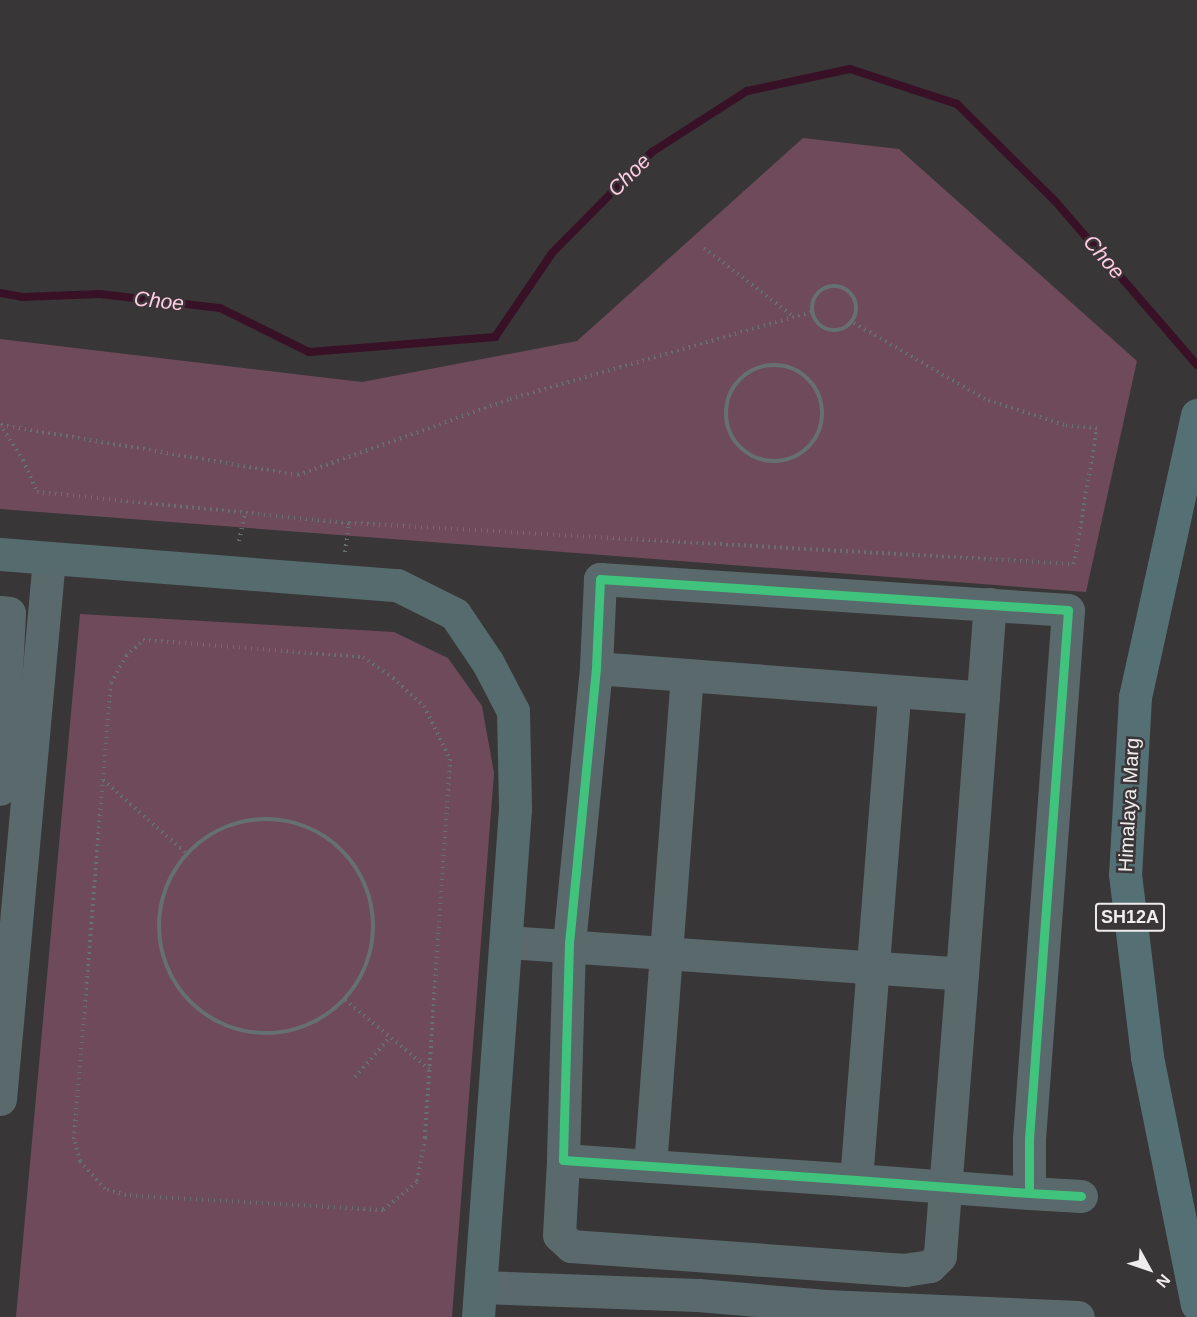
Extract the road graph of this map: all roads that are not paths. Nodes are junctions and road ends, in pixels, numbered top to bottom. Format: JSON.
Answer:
{"nodes":[{"id":1,"x":1197,"y":415,"type":"edge"},
{"id":2,"x":0,"y":554,"type":"edge"},
{"id":3,"x":49,"y":558,"type":"junction"},
{"id":4,"x":990,"y":604,"type":"junction"},
{"id":5,"x":0,"y":612,"type":"edge"},
{"id":6,"x":596,"y":668,"type":"junction"},
{"id":7,"x":687,"y":677,"type":"junction"},
{"id":8,"x":894,"y":692,"type":"junction"},
{"id":9,"x":983,"y":698,"type":"junction"},
{"id":10,"x":2,"y":739,"type":"edge"},
{"id":11,"x":0,"y":789,"type":"edge"},
{"id":12,"x":507,"y":942,"type":"junction"},
{"id":13,"x":568,"y":944,"type":"junction"},
{"id":14,"x":666,"y":953,"type":"junction"},
{"id":15,"x":873,"y":968,"type":"junction"},
{"id":16,"x":962,"y":974,"type":"junction"},
{"id":17,"x":0,"y":1099,"type":"edge"},
{"id":18,"x":563,"y":1160,"type":"junction"},
{"id":19,"x":650,"y":1166,"type":"junction"},
{"id":20,"x":856,"y":1180,"type":"junction"},
{"id":21,"x":946,"y":1187,"type":"junction"},
{"id":22,"x":1029,"y":1193,"type":"junction"},
{"id":23,"x":1081,"y":1196,"type":"dead end"},
{"id":24,"x":480,"y":1302,"type":"edge"},
{"id":25,"x":1197,"y":1304,"type":"edge"},
{"id":26,"x":1078,"y":1317,"type":"edge"}],
"edges":[{"from":1,"to":25,"type":"main road","name":"Himalaya Marg","number":"SH12A"},
{"from":2,"to":3,"type":"street"},
{"from":3,"to":12,"type":"street"},
{"from":3,"to":17,"type":"street"},
{"from":4,"to":6,"type":"street"},
{"from":4,"to":9,"type":"street"},
{"from":4,"to":22,"type":"street"},
{"from":5,"to":10,"type":"street"},
{"from":6,"to":7,"type":"street"},
{"from":6,"to":13,"type":"street"},
{"from":7,"to":8,"type":"street"},
{"from":7,"to":14,"type":"street"},
{"from":8,"to":9,"type":"street"},
{"from":8,"to":15,"type":"street"},
{"from":9,"to":16,"type":"street"},
{"from":10,"to":11,"type":"street"},
{"from":12,"to":13,"type":"street"},
{"from":12,"to":24,"type":"street"},
{"from":13,"to":14,"type":"street"},
{"from":13,"to":18,"type":"street"},
{"from":14,"to":15,"type":"street"},
{"from":14,"to":19,"type":"street"},
{"from":15,"to":16,"type":"street"},
{"from":15,"to":20,"type":"street"},
{"from":16,"to":21,"type":"street"},
{"from":18,"to":19,"type":"street"},
{"from":18,"to":21,"type":"street"},
{"from":19,"to":20,"type":"street"},
{"from":20,"to":21,"type":"street"},
{"from":21,"to":22,"type":"street"},
{"from":22,"to":23,"type":"street"},
{"from":24,"to":26,"type":"street"}]}
